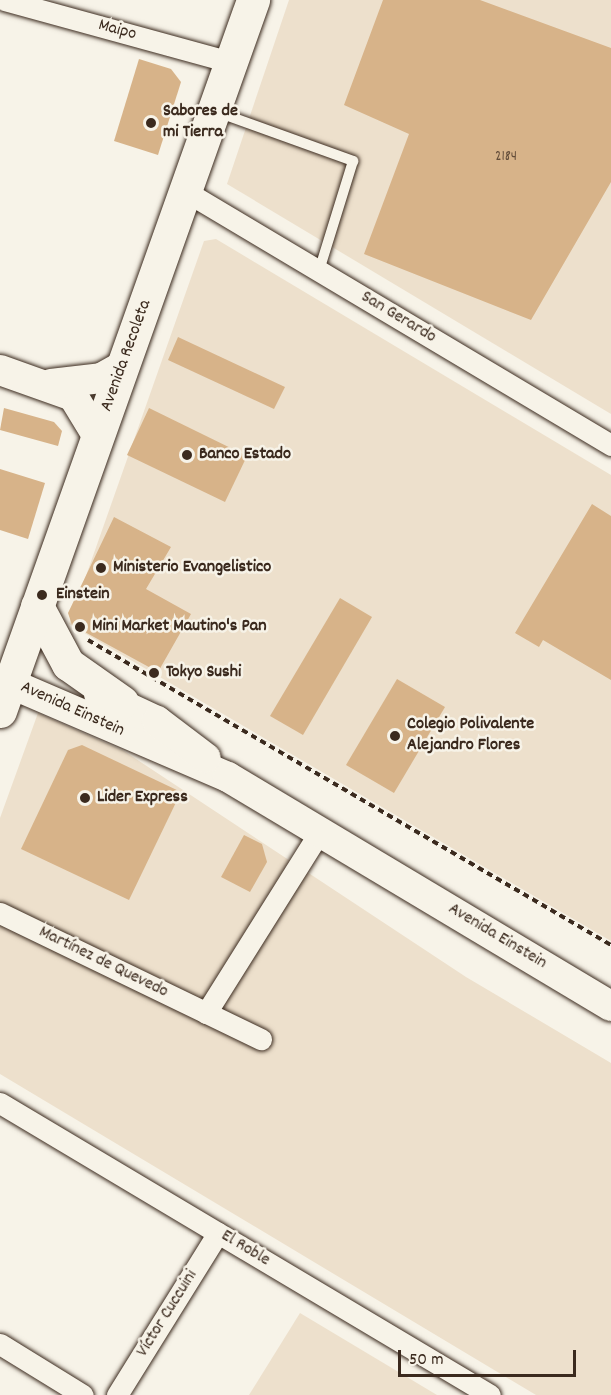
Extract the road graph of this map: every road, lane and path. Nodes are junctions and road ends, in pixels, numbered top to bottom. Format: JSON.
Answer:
{"nodes":[{"id":1,"x":4,"y":0,"type":"edge"},
{"id":2,"x":253,"y":0,"type":"edge"},
{"id":3,"x":231,"y":62,"type":"junction"},
{"id":4,"x":214,"y":111,"type":"junction"},
{"id":5,"x":185,"y":191,"type":"junction"},
{"id":6,"x":319,"y":271,"type":"junction"},
{"id":7,"x":123,"y":366,"type":"junction"},
{"id":8,"x":0,"y":370,"type":"edge"},
{"id":9,"x":51,"y":384,"type":"junction"},
{"id":10,"x":98,"y":437,"type":"junction"},
{"id":11,"x":611,"y":445,"type":"edge"},
{"id":12,"x":37,"y":606,"type":"junction"},
{"id":13,"x":80,"y":634,"type":"dead end"},
{"id":14,"x":3,"y":691,"type":"edge"},
{"id":15,"x":122,"y":702,"type":"junction"},
{"id":16,"x":228,"y":777,"type":"junction"},
{"id":17,"x":320,"y":831,"type":"junction"},
{"id":18,"x":0,"y":913,"type":"edge"},
{"id":19,"x":611,"y":945,"type":"edge"},
{"id":20,"x":611,"y":1006,"type":"edge"},
{"id":21,"x":206,"y":1013,"type":"junction"},
{"id":22,"x":261,"y":1039,"type":"dead end"},
{"id":23,"x":0,"y":1103,"type":"edge"},
{"id":24,"x":218,"y":1233,"type":"junction"},
{"id":25,"x":0,"y":1344,"type":"edge"},
{"id":26,"x":83,"y":1395,"type":"edge"},
{"id":27,"x":117,"y":1395,"type":"edge"},
{"id":28,"x":490,"y":1395,"type":"edge"}],
"edges":[{"from":1,"to":3,"type":"street","name":"Maipo"},
{"from":2,"to":3,"type":"main road","name":"Avenida Recoleta"},
{"from":3,"to":4,"type":"main road","name":"Avenida Recoleta"},
{"from":4,"to":5,"type":"main road","name":"Avenida Recoleta"},
{"from":4,"to":6,"type":"lane"},
{"from":5,"to":6,"type":"street","name":"San Gerardo"},
{"from":5,"to":7,"type":"main road","name":"Avenida Recoleta"},
{"from":6,"to":11,"type":"street","name":"San Gerardo"},
{"from":7,"to":9,"type":"main road"},
{"from":7,"to":10,"type":"main road","name":"Avenida Recoleta"},
{"from":8,"to":9,"type":"main road"},
{"from":9,"to":10,"type":"main road"},
{"from":10,"to":12,"type":"main road","name":"Avenida Recoleta"},
{"from":12,"to":14,"type":"main road","name":"Avenida Recoleta"},
{"from":12,"to":15,"type":"main road"},
{"from":13,"to":19,"type":"path"},
{"from":14,"to":15,"type":"main road","name":"Avenida Einstein"},
{"from":14,"to":16,"type":"main road","name":"Avenida Einstein"},
{"from":15,"to":16,"type":"main road","name":"Avenida Einstein"},
{"from":16,"to":17,"type":"main road","name":"Avenida Einstein"},
{"from":17,"to":20,"type":"main road","name":"Avenida Einstein"},
{"from":17,"to":21,"type":"street"},
{"from":18,"to":21,"type":"street","name":"Martínez de Quevedo"},
{"from":21,"to":22,"type":"street","name":"Martínez de Quevedo"},
{"from":23,"to":24,"type":"street","name":"El Roble"},
{"from":24,"to":27,"type":"street","name":"Víctor Cuccuini"},
{"from":24,"to":28,"type":"street","name":"El Roble"},
{"from":25,"to":26,"type":"street"}]}
